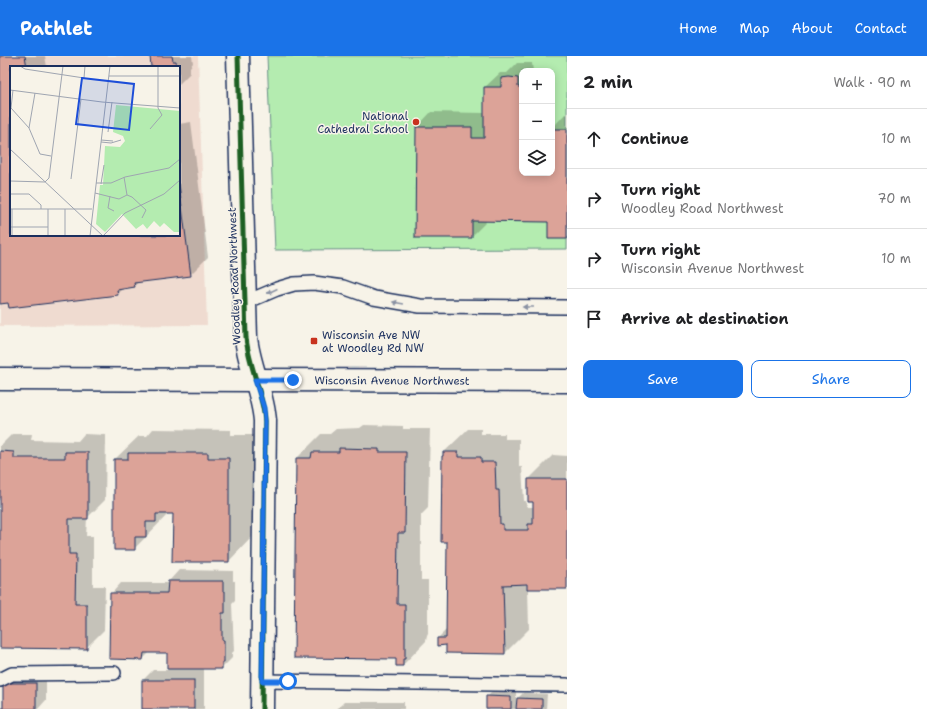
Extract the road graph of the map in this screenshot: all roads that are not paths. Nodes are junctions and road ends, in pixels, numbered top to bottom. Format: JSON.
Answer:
{"nodes":[{"id":1,"x":238,"y":56,"type":"edge"},
{"id":2,"x":244,"y":303,"type":"junction"},
{"id":3,"x":567,"y":307,"type":"edge"},
{"id":4,"x":0,"y":380,"type":"edge"},
{"id":5,"x":255,"y":380,"type":"junction"},
{"id":6,"x":567,"y":381,"type":"edge"},
{"id":7,"x":114,"y":673,"type":"dead end"},
{"id":8,"x":0,"y":680,"type":"edge"},
{"id":9,"x":262,"y":681,"type":"junction"},
{"id":10,"x":567,"y":685,"type":"edge"},
{"id":11,"x":262,"y":709,"type":"edge"}],
"edges":[{"from":1,"to":2,"type":"street","name":"Woodley Road Northwest"},
{"from":3,"to":2,"type":"lane","one_way":true},
{"from":2,"to":5,"type":"street","name":"Woodley Road Northwest"},
{"from":4,"to":5,"type":"street","name":"Wisconsin Avenue Northwest"},
{"from":5,"to":6,"type":"street","name":"Wisconsin Avenue Northwest"},
{"from":5,"to":9,"type":"street","name":"Woodley Road Northwest"},
{"from":7,"to":8,"type":"lane"},
{"from":9,"to":10,"type":"lane"},
{"from":9,"to":11,"type":"street","name":"Woodley Road Northwest"}]}
